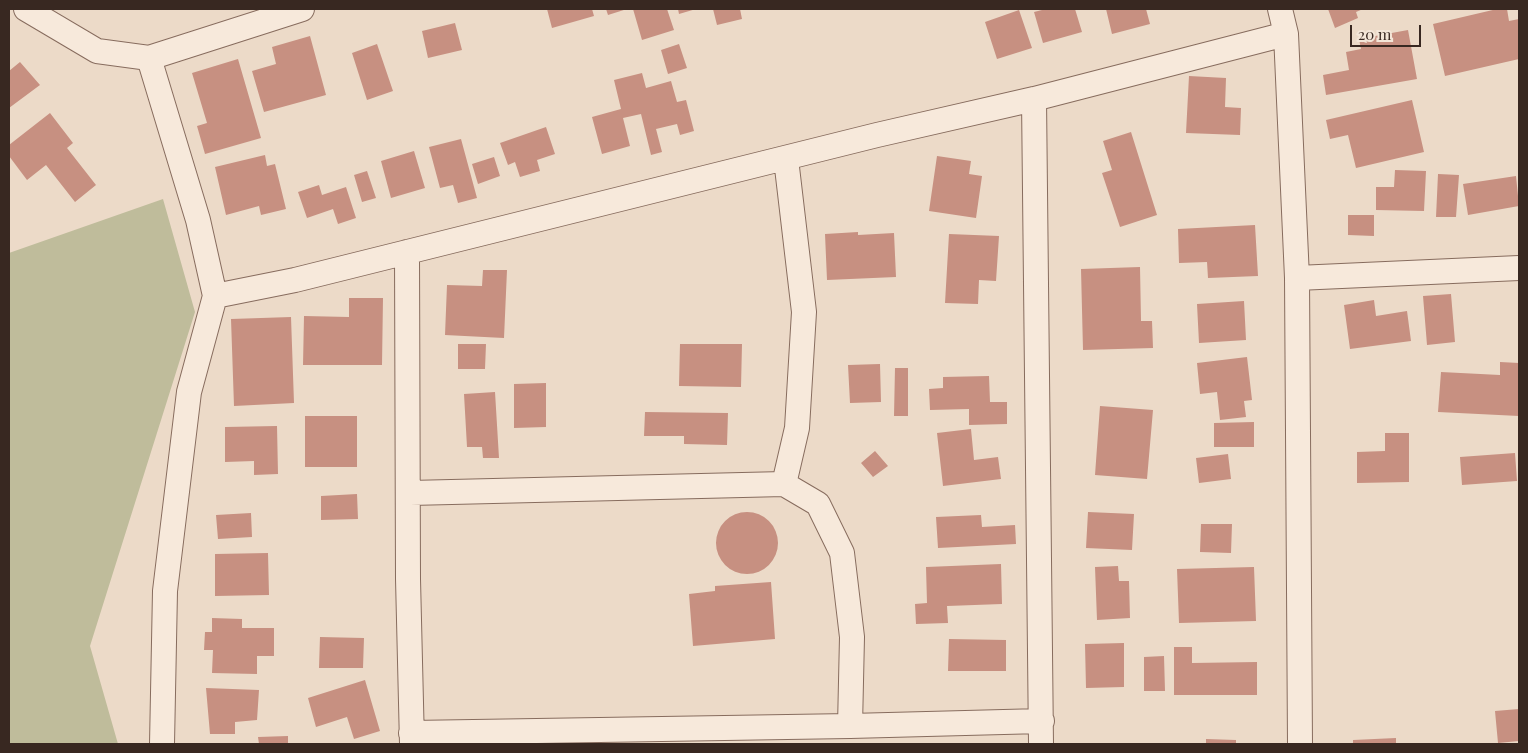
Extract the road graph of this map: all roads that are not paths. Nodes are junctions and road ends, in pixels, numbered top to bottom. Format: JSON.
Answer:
{"nodes":[{"id":1,"x":26,"y":9,"type":"edge"},
{"id":2,"x":302,"y":9,"type":"edge"},
{"id":3,"x":1280,"y":9,"type":"edge"},
{"id":4,"x":1286,"y":34,"type":"junction"},
{"id":5,"x":149,"y":58,"type":"junction"},
{"id":6,"x":1034,"y":99,"type":"junction"},
{"id":7,"x":786,"y":158,"type":"junction"},
{"id":8,"x":407,"y":252,"type":"junction"},
{"id":9,"x":1519,"y":268,"type":"edge"},
{"id":10,"x":1297,"y":278,"type":"junction"},
{"id":11,"x":216,"y":296,"type":"junction"},
{"id":12,"x":784,"y":484,"type":"junction"},
{"id":13,"x":410,"y":493,"type":"junction"},
{"id":14,"x":1042,"y":721,"type":"junction"},
{"id":15,"x":850,"y":726,"type":"junction"},
{"id":16,"x":412,"y":738,"type":"edge"},
{"id":17,"x":162,"y":744,"type":"edge"},
{"id":18,"x":1041,"y":744,"type":"edge"},
{"id":19,"x":1300,"y":744,"type":"edge"}],
"edges":[{"from":1,"to":5,"type":"street"},
{"from":2,"to":5,"type":"street"},
{"from":3,"to":4,"type":"street"},
{"from":4,"to":6,"type":"street"},
{"from":4,"to":10,"type":"street"},
{"from":5,"to":11,"type":"street"},
{"from":6,"to":7,"type":"street"},
{"from":6,"to":14,"type":"street"},
{"from":7,"to":8,"type":"street"},
{"from":7,"to":12,"type":"street"},
{"from":8,"to":11,"type":"street"},
{"from":8,"to":13,"type":"street"},
{"from":9,"to":10,"type":"street"},
{"from":10,"to":19,"type":"street"},
{"from":11,"to":17,"type":"street"},
{"from":12,"to":13,"type":"street"},
{"from":12,"to":15,"type":"street"},
{"from":13,"to":16,"type":"street"},
{"from":14,"to":15,"type":"street"},
{"from":14,"to":18,"type":"street"},
{"from":15,"to":16,"type":"street"}]}
